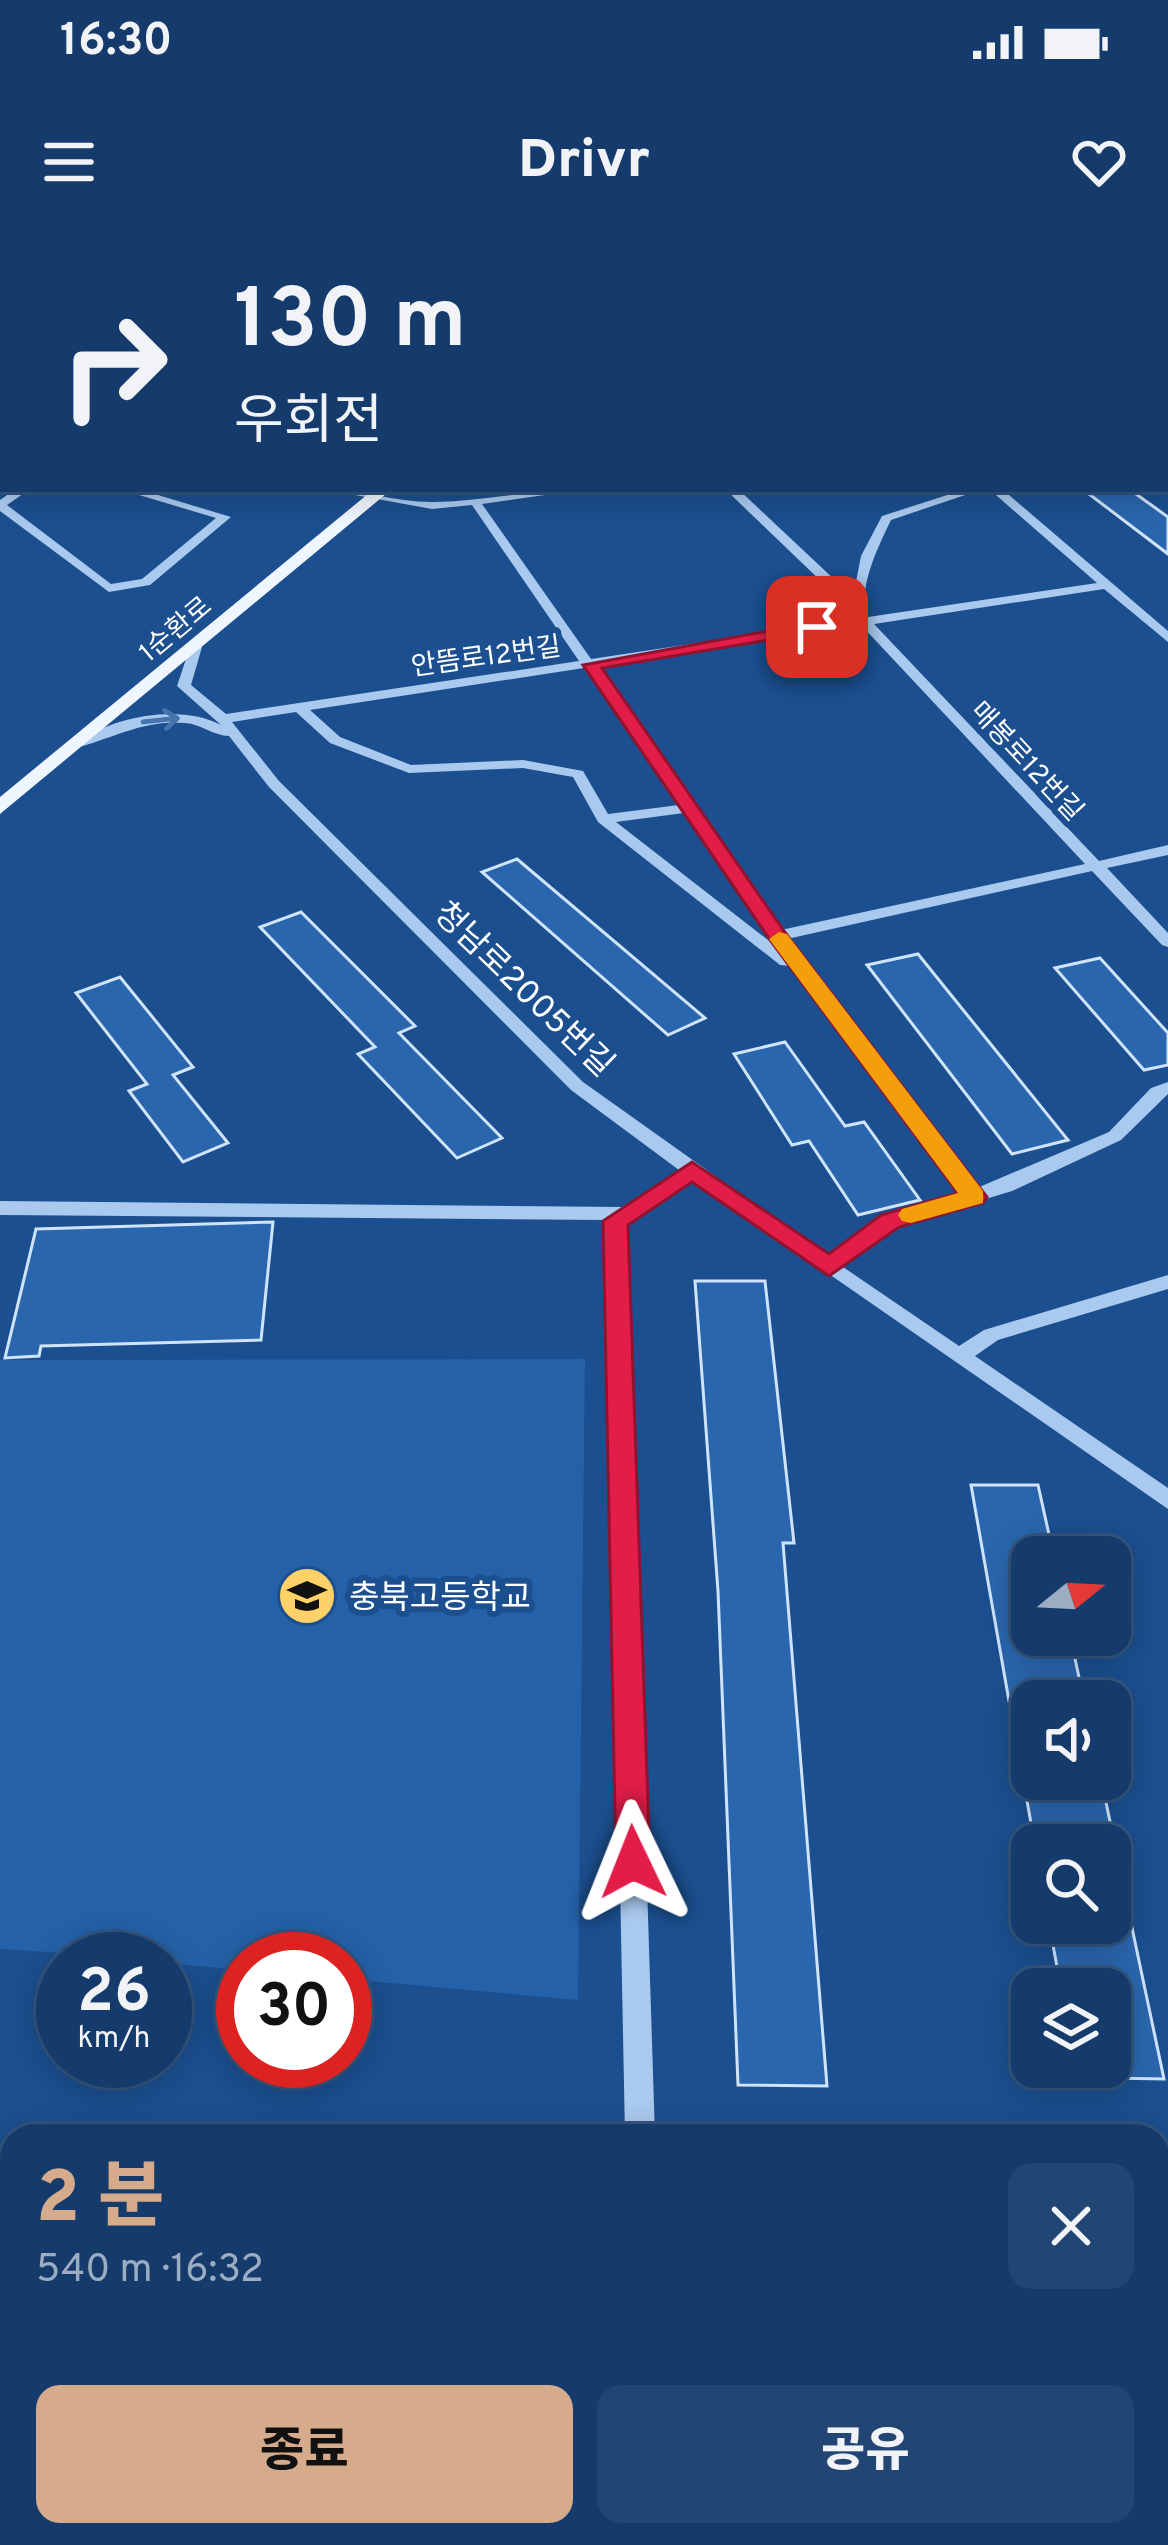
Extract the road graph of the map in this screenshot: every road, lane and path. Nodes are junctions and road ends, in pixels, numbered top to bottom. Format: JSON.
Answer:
{"nodes":[{"id":1,"x":137,"y":492,"type":"edge"},
{"id":2,"x":734,"y":492,"type":"edge"},
{"id":3,"x":965,"y":492,"type":"edge"},
{"id":4,"x":998,"y":492,"type":"edge"},
{"id":5,"x":525,"y":493,"type":"edge"},
{"id":6,"x":377,"y":494,"type":"edge"},
{"id":7,"x":475,"y":496,"type":"edge"},
{"id":8,"x":0,"y":505,"type":"edge"},
{"id":9,"x":1107,"y":585,"type":"junction"},
{"id":10,"x":859,"y":614,"type":"junction"},
{"id":11,"x":1168,"y":638,"type":"edge"},
{"id":12,"x":196,"y":647,"type":"junction"},
{"id":13,"x":591,"y":665,"type":"junction"},
{"id":14,"x":300,"y":708,"type":"junction"},
{"id":15,"x":223,"y":719,"type":"junction"},
{"id":16,"x":236,"y":740,"type":"junction"},
{"id":17,"x":82,"y":742,"type":"junction"},
{"id":18,"x":0,"y":808,"type":"edge"},
{"id":19,"x":689,"y":808,"type":"junction"},
{"id":20,"x":603,"y":819,"type":"junction"},
{"id":21,"x":1168,"y":850,"type":"edge"},
{"id":22,"x":1093,"y":866,"type":"junction"},
{"id":23,"x":777,"y":935,"type":"junction"},
{"id":24,"x":1168,"y":942,"type":"edge"},
{"id":25,"x":811,"y":981,"type":"junction"},
{"id":26,"x":1168,"y":1088,"type":"edge"},
{"id":27,"x":692,"y":1170,"type":"junction"},
{"id":28,"x":974,"y":1197,"type":"junction"},
{"id":29,"x":0,"y":1208,"type":"edge"},
{"id":30,"x":629,"y":1214,"type":"junction"},
{"id":31,"x":829,"y":1267,"type":"junction"},
{"id":32,"x":1168,"y":1282,"type":"edge"},
{"id":33,"x":960,"y":1356,"type":"junction"},
{"id":34,"x":1168,"y":1500,"type":"edge"},
{"id":35,"x":640,"y":2124,"type":"edge"}],
"edges":[{"from":1,"to":8,"type":"street"},
{"from":2,"to":10,"type":"street","name":"매봉로12번길"},
{"from":3,"to":10,"type":"street"},
{"from":4,"to":9,"type":"street"},
{"from":5,"to":7,"type":"street"},
{"from":6,"to":7,"type":"street"},
{"from":6,"to":12,"type":"main road","name":"1순환로"},
{"from":7,"to":13,"type":"street"},
{"from":9,"to":10,"type":"street","name":"안뜸로12번길"},
{"from":9,"to":11,"type":"street"},
{"from":10,"to":13,"type":"street","name":"안뜸로12번길"},
{"from":10,"to":22,"type":"street","name":"매봉로12번길"},
{"from":12,"to":15,"type":"street","name":"청남로2005번길"},
{"from":12,"to":17,"type":"main road","name":"1순환로"},
{"from":13,"to":14,"type":"street","name":"안뜸로12번길"},
{"from":13,"to":19,"type":"street"},
{"from":14,"to":15,"type":"street","name":"안뜸로12번길"},
{"from":14,"to":20,"type":"street"},
{"from":15,"to":16,"type":"street","name":"청남로2005번길"},
{"from":17,"to":16,"type":"street","one_way":true},
{"from":16,"to":27,"type":"street","name":"청남로2005번길"},
{"from":17,"to":18,"type":"main road","name":"1순환로"},
{"from":19,"to":20,"type":"street"},
{"from":19,"to":23,"type":"street"},
{"from":20,"to":25,"type":"street"},
{"from":21,"to":22,"type":"street"},
{"from":22,"to":23,"type":"street"},
{"from":22,"to":24,"type":"street","name":"매봉로12번길"},
{"from":23,"to":25,"type":"street"},
{"from":25,"to":28,"type":"street"},
{"from":26,"to":28,"type":"street"},
{"from":27,"to":30,"type":"street"},
{"from":27,"to":31,"type":"street","name":"청남로2005번길"},
{"from":28,"to":31,"type":"street"},
{"from":29,"to":30,"type":"street"},
{"from":30,"to":35,"type":"street"},
{"from":31,"to":33,"type":"street","name":"청남로2005번길"},
{"from":32,"to":33,"type":"street"},
{"from":33,"to":34,"type":"street","name":"청남로2005번길"}]}
